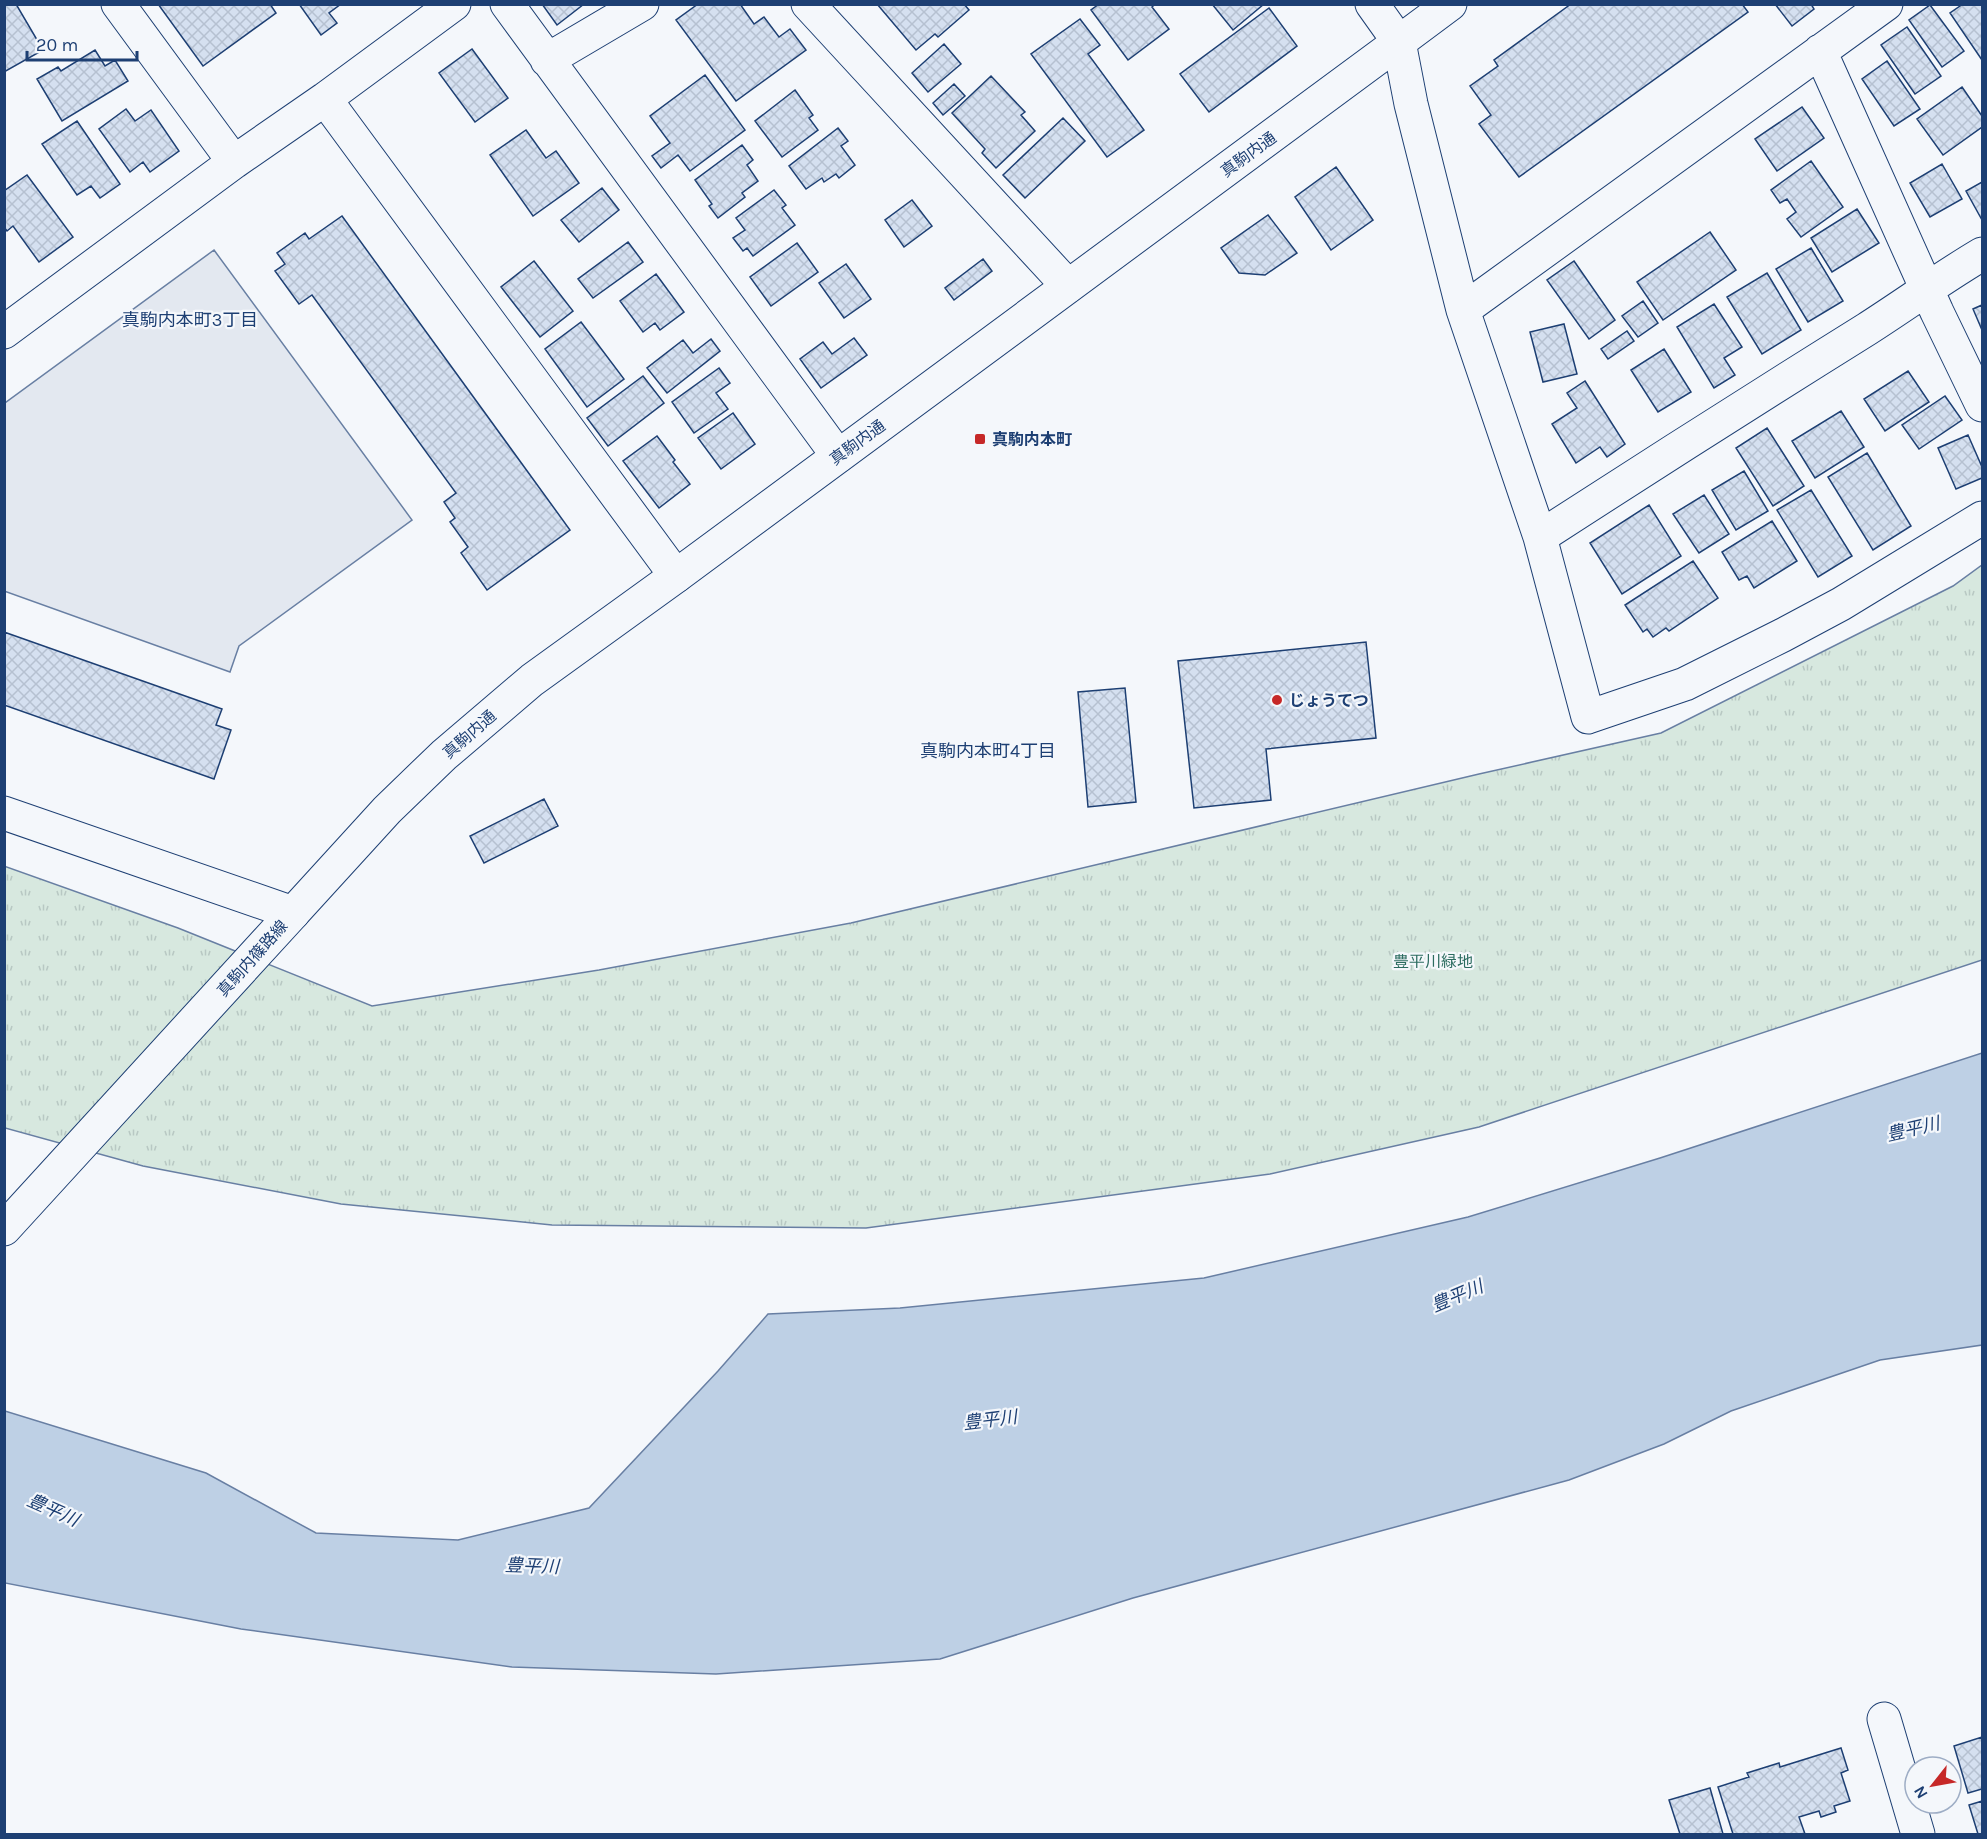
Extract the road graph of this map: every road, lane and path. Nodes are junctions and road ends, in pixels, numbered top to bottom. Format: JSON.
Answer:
{"nodes":[{"id":1,"x":118,"y":4,"type":"edge"},
{"id":2,"x":454,"y":4,"type":"edge"},
{"id":3,"x":507,"y":4,"type":"edge"},
{"id":4,"x":642,"y":4,"type":"edge"},
{"id":5,"x":808,"y":4,"type":"edge"},
{"id":6,"x":1372,"y":4,"type":"edge"},
{"id":7,"x":1450,"y":4,"type":"edge"},
{"id":8,"x":1886,"y":4,"type":"edge"},
{"id":9,"x":1399,"y":42,"type":"junction"},
{"id":10,"x":1820,"y":51,"type":"junction"},
{"id":11,"x":547,"y":60,"type":"junction"},
{"id":12,"x":325,"y":99,"type":"junction"},
{"id":13,"x":234,"y":162,"type":"junction"},
{"id":14,"x":1983,"y":254,"type":"edge"},
{"id":15,"x":1068,"y":286,"type":"junction"},
{"id":16,"x":1928,"y":289,"type":"junction"},
{"id":17,"x":1463,"y":310,"type":"junction"},
{"id":18,"x":4,"y":332,"type":"edge"},
{"id":19,"x":1983,"y":405,"type":"edge"},
{"id":20,"x":838,"y":456,"type":"junction"},
{"id":21,"x":1983,"y":518,"type":"edge"},
{"id":22,"x":1540,"y":537,"type":"junction"},
{"id":23,"x":676,"y":576,"type":"junction"},
{"id":24,"x":4,"y":813,"type":"edge"},
{"id":25,"x":293,"y":913,"type":"junction"},
{"id":26,"x":4,"y":1229,"type":"edge"},
{"id":27,"x":1884,"y":1719,"type":"dead end"},
{"id":28,"x":1918,"y":1834,"type":"edge"}],
"edges":[{"from":1,"to":13,"type":"main road"},
{"from":2,"to":12,"type":"main road"},
{"from":3,"to":11,"type":"main road"},
{"from":4,"to":11,"type":"main road"},
{"from":5,"to":15,"type":"main road"},
{"from":6,"to":9,"type":"main road"},
{"from":7,"to":9,"type":"main road","name":"真駒内通"},
{"from":8,"to":10,"type":"main road"},
{"from":9,"to":15,"type":"main road","name":"真駒内通"},
{"from":9,"to":17,"type":"main road"},
{"from":10,"to":16,"type":"main road"},
{"from":10,"to":17,"type":"main road"},
{"from":11,"to":20,"type":"main road"},
{"from":12,"to":13,"type":"main road"},
{"from":12,"to":23,"type":"main road"},
{"from":13,"to":18,"type":"main road"},
{"from":14,"to":16,"type":"main road"},
{"from":15,"to":20,"type":"main road","name":"真駒内通"},
{"from":16,"to":19,"type":"main road"},
{"from":16,"to":22,"type":"main road"},
{"from":17,"to":22,"type":"main road"},
{"from":20,"to":23,"type":"main road","name":"真駒内通"},
{"from":21,"to":22,"type":"main road"},
{"from":23,"to":25,"type":"main road","name":"真駒内通"},
{"from":24,"to":25,"type":"main road","name":"真駒内篠路線"},
{"from":25,"to":26,"type":"main road","name":"真駒内篠路線"},
{"from":27,"to":28,"type":"main road"}]}
